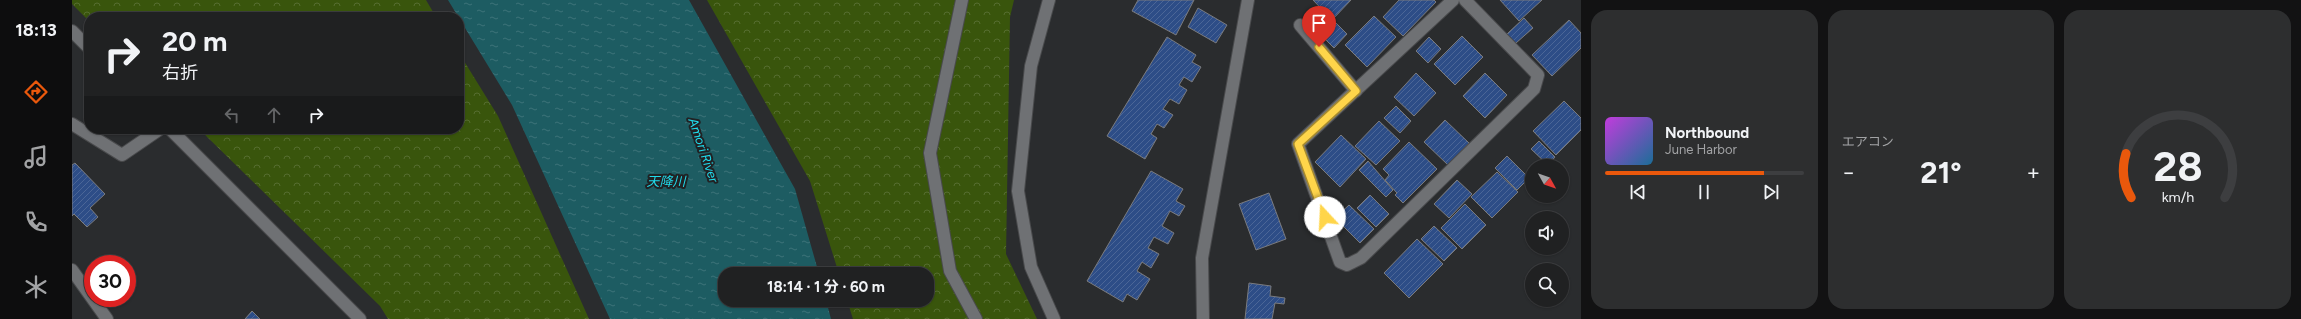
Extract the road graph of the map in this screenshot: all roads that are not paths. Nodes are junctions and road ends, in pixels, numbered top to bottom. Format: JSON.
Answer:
{"nodes":[{"id":1,"x":962,"y":0,"type":"edge"},
{"id":2,"x":1049,"y":0,"type":"edge"},
{"id":3,"x":1248,"y":0,"type":"edge"},
{"id":4,"x":1453,"y":0,"type":"edge"},
{"id":5,"x":1465,"y":0,"type":"edge"},
{"id":6,"x":1300,"y":25,"type":"dead end"},
{"id":7,"x":72,"y":31,"type":"edge"},
{"id":8,"x":84,"y":43,"type":"edge"},
{"id":9,"x":1356,"y":91,"type":"junction"},
{"id":10,"x":72,"y":124,"type":"edge"},
{"id":11,"x":84,"y":131,"type":"edge"},
{"id":12,"x":88,"y":134,"type":"edge"},
{"id":13,"x":153,"y":134,"type":"edge"},
{"id":14,"x":175,"y":134,"type":"edge"},
{"id":15,"x":72,"y":270,"type":"edge"},
{"id":16,"x":107,"y":319,"type":"edge"},
{"id":17,"x":360,"y":319,"type":"edge"},
{"id":18,"x":976,"y":319,"type":"edge"},
{"id":19,"x":1054,"y":319,"type":"edge"},
{"id":20,"x":1203,"y":319,"type":"edge"}],
"edges":[{"from":1,"to":18,"type":"street"},
{"from":2,"to":19,"type":"street"},
{"from":3,"to":20,"type":"street"},
{"from":4,"to":9,"type":"street"},
{"from":5,"to":9,"type":"street"},
{"from":6,"to":9,"type":"street"},
{"from":7,"to":8,"type":"street"},
{"from":10,"to":11,"type":"street"},
{"from":12,"to":13,"type":"street"},
{"from":14,"to":17,"type":"street"},
{"from":15,"to":16,"type":"street"}]}
